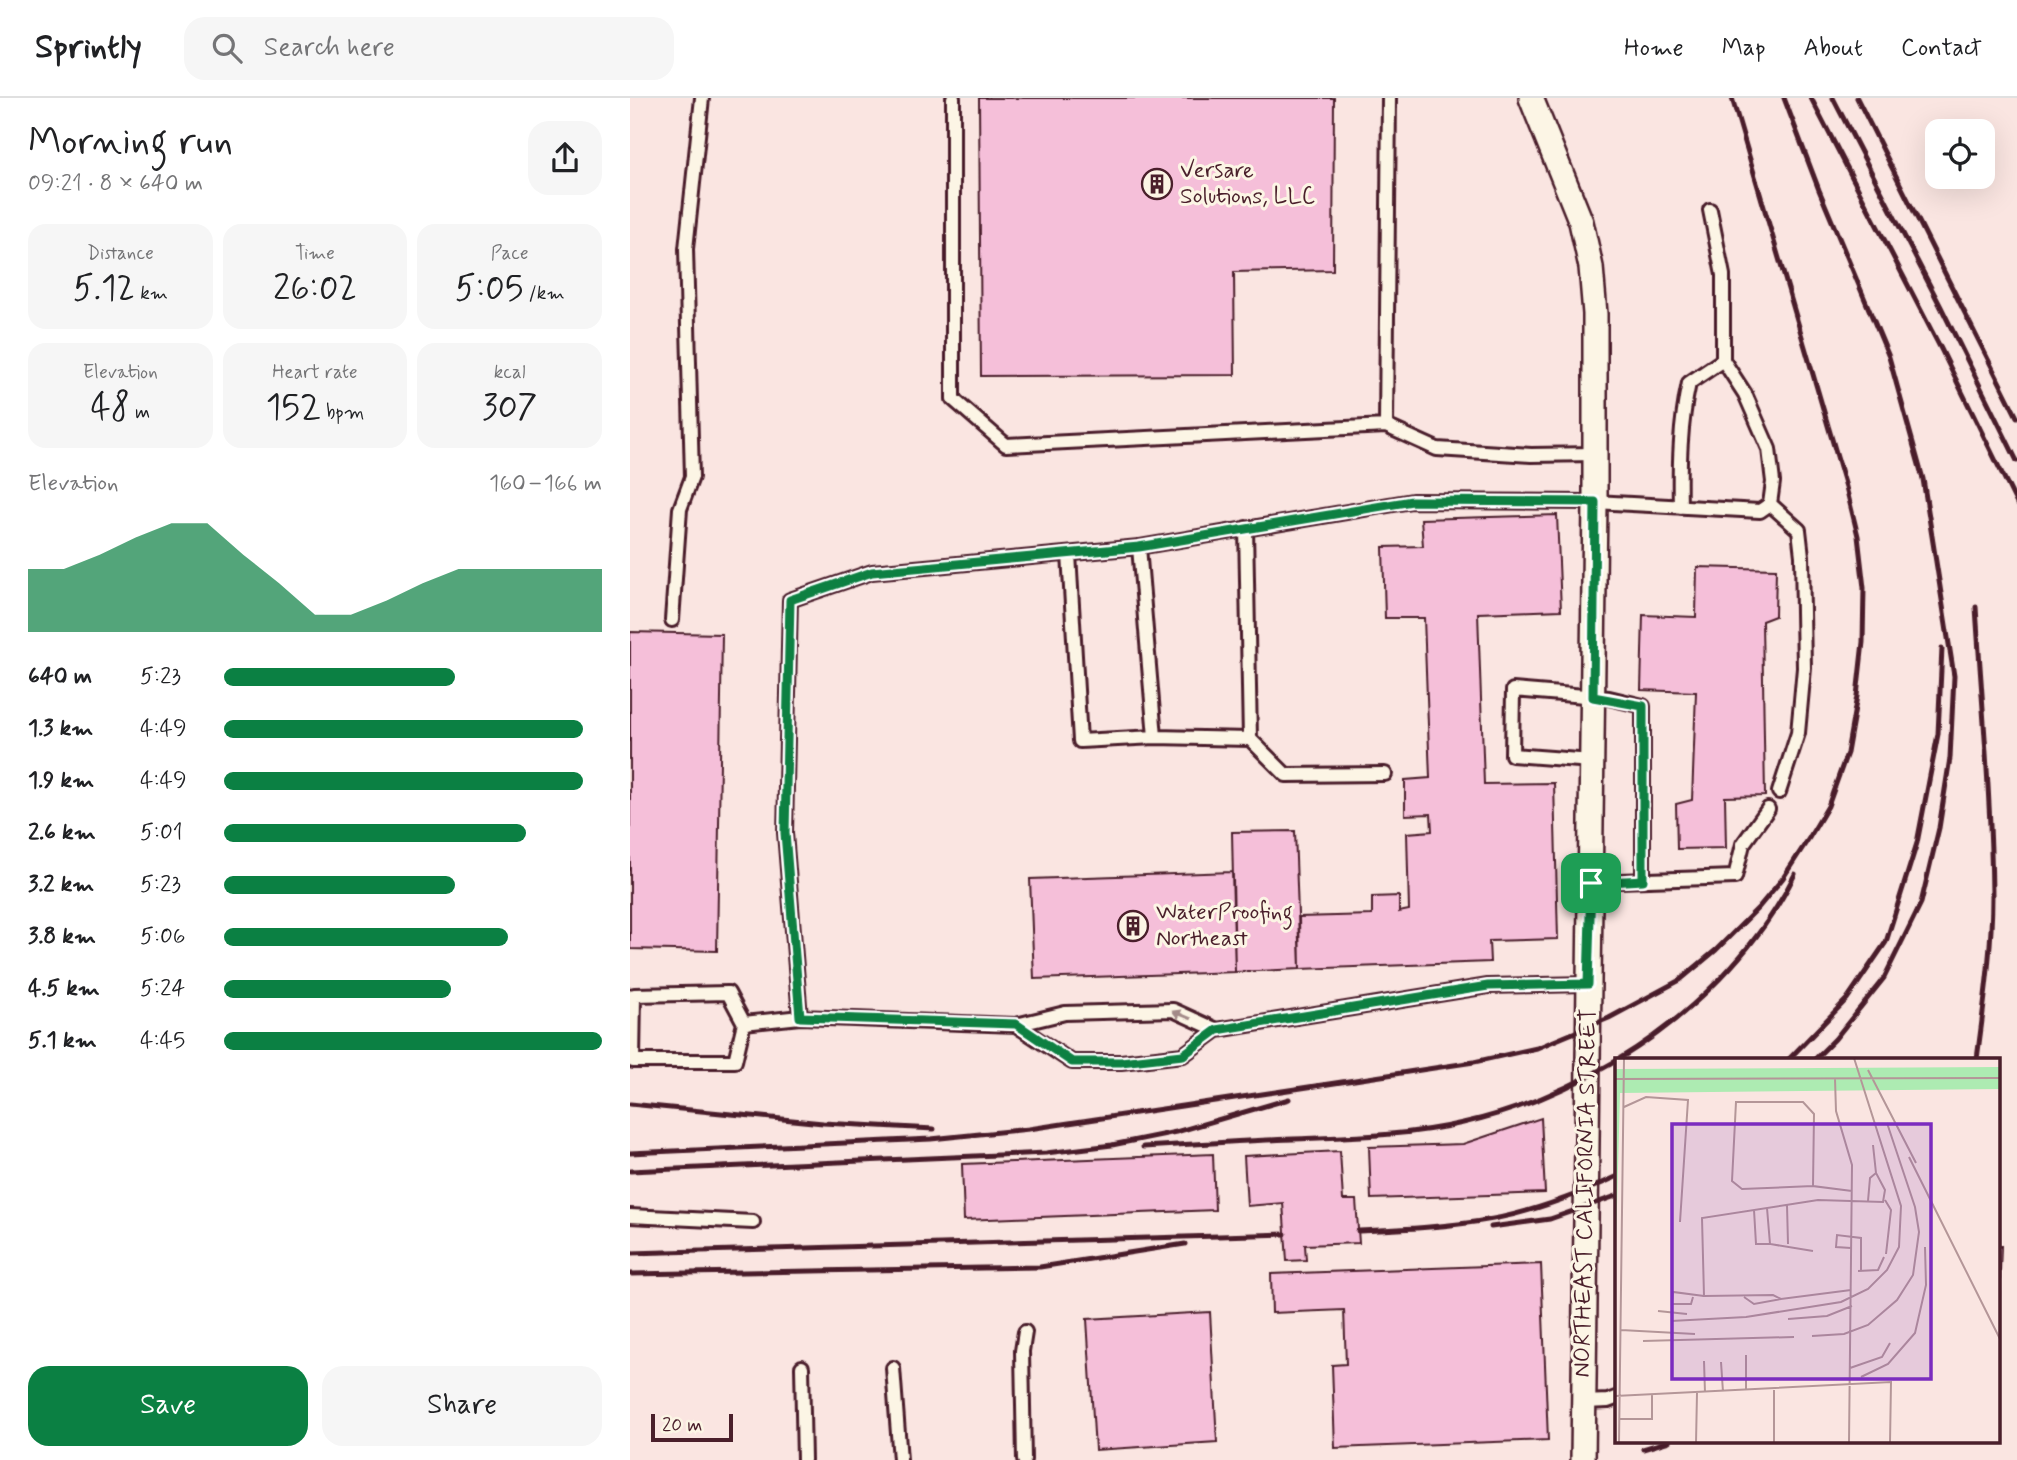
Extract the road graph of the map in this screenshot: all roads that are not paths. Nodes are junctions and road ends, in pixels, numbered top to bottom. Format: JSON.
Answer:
{"nodes":[{"id":1,"x":702,"y":98,"type":"edge"},
{"id":2,"x":953,"y":98,"type":"edge"},
{"id":3,"x":1389,"y":98,"type":"edge"},
{"id":4,"x":1531,"y":98,"type":"edge"},
{"id":5,"x":1710,"y":210,"type":"dead end"},
{"id":6,"x":1723,"y":360,"type":"junction"},
{"id":7,"x":1386,"y":426,"type":"junction"},
{"id":8,"x":1595,"y":453,"type":"junction"},
{"id":9,"x":1595,"y":502,"type":"junction"},
{"id":10,"x":1770,"y":504,"type":"junction"},
{"id":11,"x":1680,"y":507,"type":"junction"},
{"id":12,"x":1246,"y":528,"type":"junction"},
{"id":13,"x":1139,"y":547,"type":"junction"},
{"id":14,"x":1069,"y":554,"type":"junction"},
{"id":15,"x":672,"y":620,"type":"dead end"},
{"id":16,"x":1593,"y":697,"type":"junction"},
{"id":17,"x":1155,"y":737,"type":"junction"},
{"id":18,"x":1250,"y":738,"type":"junction"},
{"id":19,"x":1592,"y":761,"type":"junction"},
{"id":20,"x":1385,"y":774,"type":"dead end"},
{"id":21,"x":1779,"y":792,"type":"dead end"},
{"id":22,"x":1768,"y":809,"type":"dead end"},
{"id":23,"x":1643,"y":880,"type":"junction"},
{"id":24,"x":1591,"y":883,"type":"junction"},
{"id":25,"x":1588,"y":984,"type":"junction"},
{"id":26,"x":800,"y":1017,"type":"junction"},
{"id":27,"x":744,"y":1023,"type":"junction"},
{"id":28,"x":1016,"y":1024,"type":"junction"},
{"id":29,"x":1217,"y":1030,"type":"junction"},
{"id":30,"x":630,"y":1216,"type":"edge"},
{"id":31,"x":753,"y":1223,"type":"dead end"},
{"id":32,"x":1025,"y":1332,"type":"dead end"},
{"id":33,"x":802,"y":1367,"type":"dead end"},
{"id":34,"x":893,"y":1368,"type":"dead end"},
{"id":35,"x":1615,"y":1398,"type":"edge"},
{"id":36,"x":1584,"y":1402,"type":"junction"},
{"id":37,"x":804,"y":1460,"type":"edge"},
{"id":38,"x":900,"y":1460,"type":"edge"},
{"id":39,"x":1024,"y":1460,"type":"edge"},
{"id":40,"x":1584,"y":1460,"type":"edge"}],
"edges":[{"from":1,"to":15,"type":"lane"},
{"from":2,"to":7,"type":"lane"},
{"from":3,"to":7,"type":"lane"},
{"from":4,"to":8,"type":"street","name":"NORTHEAST CALIFORNIA STREET"},
{"from":5,"to":6,"type":"lane"},
{"from":6,"to":10,"type":"lane"},
{"from":6,"to":11,"type":"lane"},
{"from":7,"to":8,"type":"lane"},
{"from":8,"to":9,"type":"street","name":"NORTHEAST CALIFORNIA STREET"},
{"from":9,"to":11,"type":"lane"},
{"from":9,"to":12,"type":"lane"},
{"from":9,"to":16,"type":"street","name":"NORTHEAST CALIFORNIA STREET"},
{"from":10,"to":11,"type":"lane"},
{"from":10,"to":21,"type":"lane"},
{"from":12,"to":13,"type":"lane"},
{"from":12,"to":18,"type":"lane"},
{"from":13,"to":14,"type":"lane"},
{"from":13,"to":17,"type":"lane"},
{"from":14,"to":17,"type":"lane"},
{"from":14,"to":26,"type":"lane"},
{"from":16,"to":19,"type":"street","name":"NORTHEAST CALIFORNIA STREET"},
{"from":16,"to":19,"type":"lane"},
{"from":16,"to":23,"type":"lane"},
{"from":17,"to":18,"type":"lane"},
{"from":18,"to":20,"type":"lane"},
{"from":19,"to":24,"type":"street","name":"NORTHEAST CALIFORNIA STREET"},
{"from":22,"to":23,"type":"lane"},
{"from":23,"to":24,"type":"lane"},
{"from":24,"to":25,"type":"street","name":"NORTHEAST CALIFORNIA STREET"},
{"from":25,"to":29,"type":"lane"},
{"from":25,"to":36,"type":"street","name":"NORTHEAST CALIFORNIA STREET"},
{"from":26,"to":27,"type":"lane"},
{"from":26,"to":28,"type":"lane"},
{"from":27,"to":27,"type":"lane"},
{"from":29,"to":28,"type":"lane","one_way":true},
{"from":28,"to":29,"type":"lane"},
{"from":30,"to":31,"type":"lane"},
{"from":32,"to":39,"type":"lane"},
{"from":33,"to":37,"type":"lane"},
{"from":34,"to":38,"type":"lane"},
{"from":35,"to":36,"type":"lane"},
{"from":36,"to":40,"type":"street","name":"NORTHEAST CALIFORNIA STREET"}]}
